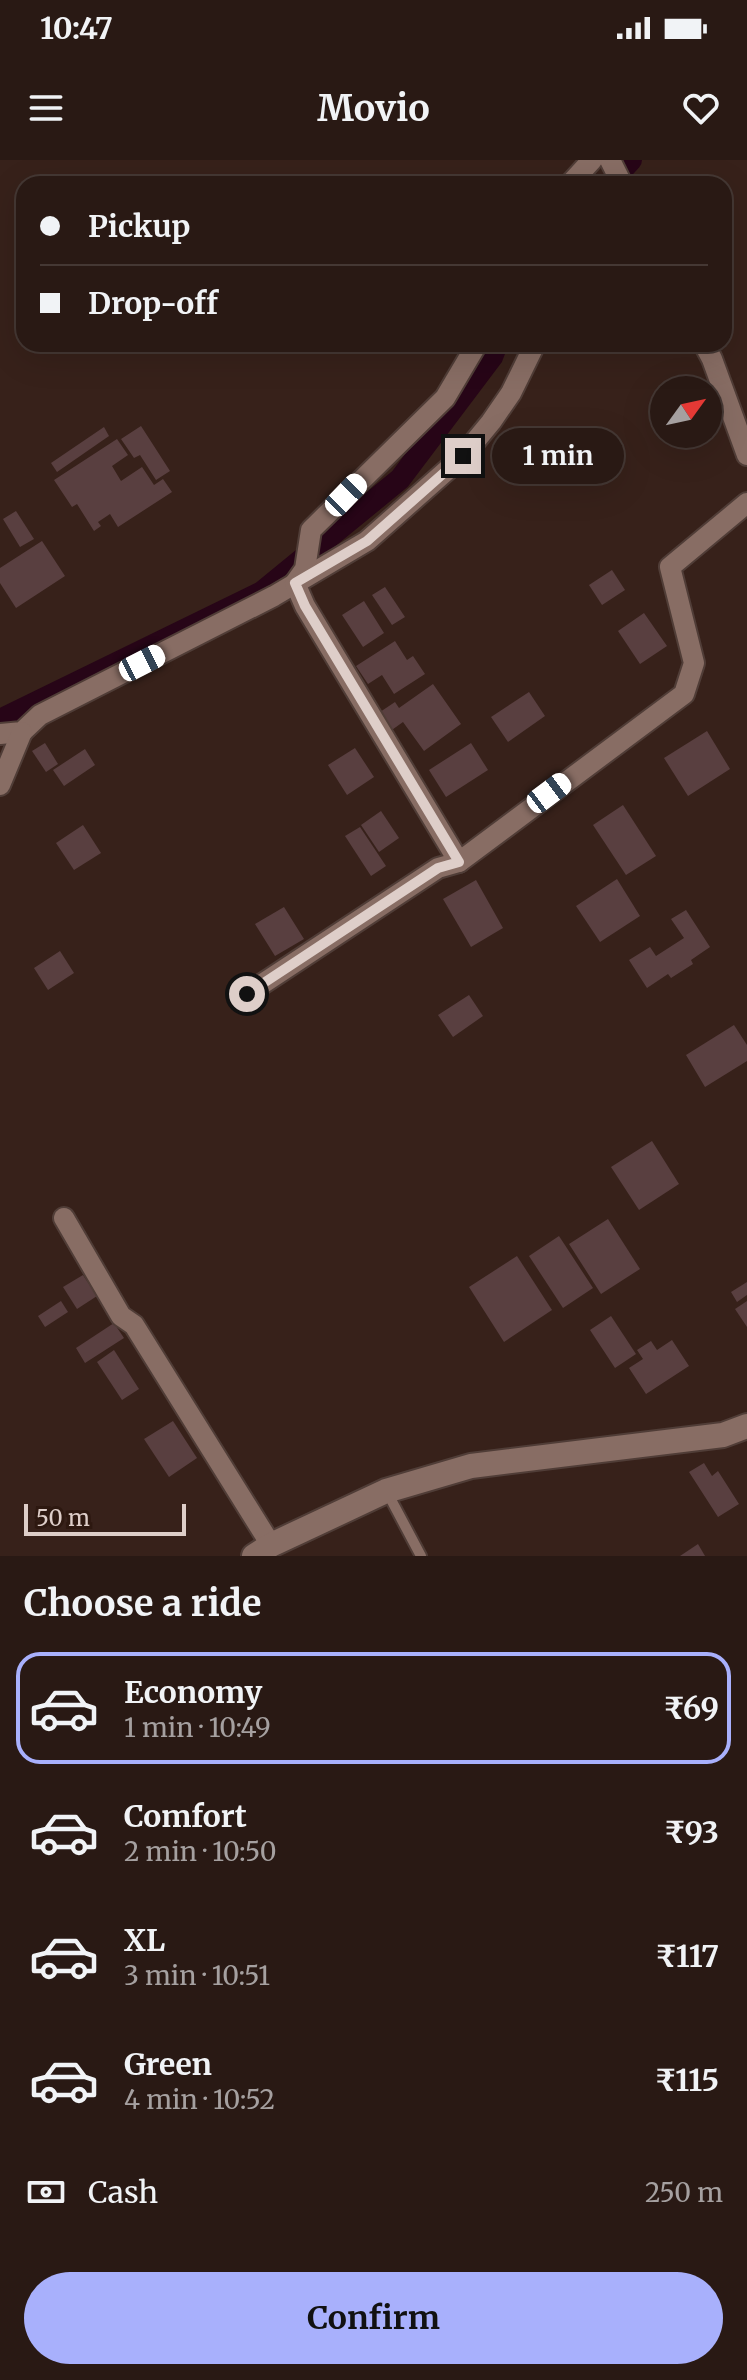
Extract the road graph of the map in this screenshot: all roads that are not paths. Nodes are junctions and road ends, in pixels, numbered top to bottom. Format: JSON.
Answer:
{"nodes":[{"id":1,"x":592,"y":160,"type":"edge"},
{"id":2,"x":577,"y":176,"type":"edge"},
{"id":3,"x":472,"y":352,"type":"edge"},
{"id":4,"x":531,"y":352,"type":"edge"},
{"id":5,"x":708,"y":352,"type":"edge"},
{"id":6,"x":747,"y":455,"type":"edge"},
{"id":7,"x":747,"y":503,"type":"edge"},
{"id":8,"x":300,"y":576,"type":"junction"},
{"id":9,"x":22,"y":732,"type":"junction"},
{"id":10,"x":0,"y":734,"type":"edge"},
{"id":11,"x":0,"y":785,"type":"edge"},
{"id":12,"x":459,"y":862,"type":"junction"},
{"id":13,"x":247,"y":994,"type":"dead end"},
{"id":14,"x":64,"y":1218,"type":"dead end"},
{"id":15,"x":747,"y":1426,"type":"edge"},
{"id":16,"x":386,"y":1491,"type":"junction"},
{"id":17,"x":263,"y":1550,"type":"edge"},
{"id":18,"x":421,"y":1556,"type":"edge"}],
"edges":[{"from":1,"to":2,"type":"street"},
{"from":3,"to":8,"type":"street"},
{"from":4,"to":8,"type":"street"},
{"from":5,"to":6,"type":"street"},
{"from":7,"to":12,"type":"street"},
{"from":8,"to":9,"type":"street"},
{"from":8,"to":12,"type":"street"},
{"from":9,"to":10,"type":"street"},
{"from":9,"to":11,"type":"street"},
{"from":12,"to":13,"type":"street"},
{"from":14,"to":17,"type":"street"},
{"from":15,"to":16,"type":"main road"},
{"from":16,"to":17,"type":"main road"},
{"from":16,"to":18,"type":"lane"}]}
